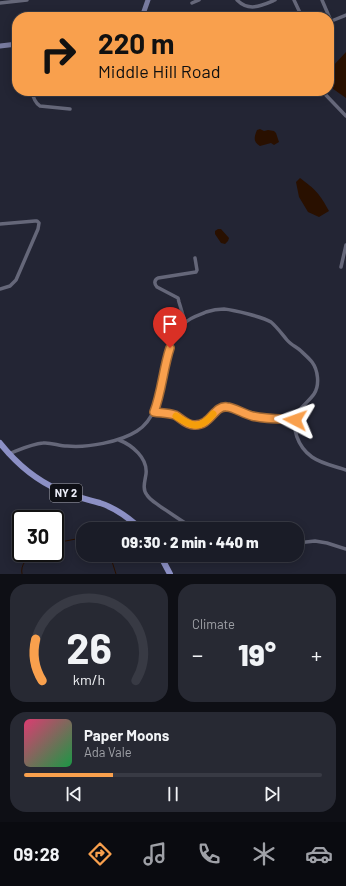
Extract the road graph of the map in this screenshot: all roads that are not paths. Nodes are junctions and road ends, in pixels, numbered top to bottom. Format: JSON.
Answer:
{"nodes":[{"id":1,"x":27,"y":0,"type":"edge"},
{"id":2,"x":148,"y":0,"type":"edge"},
{"id":3,"x":199,"y":0,"type":"edge"},
{"id":4,"x":237,"y":0,"type":"edge"},
{"id":5,"x":275,"y":0,"type":"edge"},
{"id":6,"x":294,"y":0,"type":"edge"},
{"id":7,"x":322,"y":0,"type":"edge"},
{"id":8,"x":0,"y":3,"type":"edge"},
{"id":9,"x":192,"y":3,"type":"dead end"},
{"id":10,"x":144,"y":12,"type":"edge"},
{"id":11,"x":300,"y":12,"type":"edge"},
{"id":12,"x":326,"y":12,"type":"edge"},
{"id":13,"x":346,"y":15,"type":"edge"},
{"id":14,"x":334,"y":20,"type":"edge"},
{"id":15,"x":12,"y":45,"type":"edge"},
{"id":16,"x":0,"y":46,"type":"edge"},
{"id":17,"x":33,"y":96,"type":"edge"},
{"id":18,"x":327,"y":96,"type":"edge"},
{"id":19,"x":70,"y":109,"type":"dead end"},
{"id":20,"x":346,"y":116,"type":"edge"},
{"id":21,"x":0,"y":224,"type":"edge"},
{"id":22,"x":346,"y":245,"type":"edge"},
{"id":23,"x":195,"y":258,"type":"dead end"},
{"id":24,"x":341,"y":267,"type":"dead end"},
{"id":25,"x":0,"y":289,"type":"edge"},
{"id":26,"x":185,"y":322,"type":"junction"},
{"id":27,"x":154,"y":412,"type":"junction"},
{"id":28,"x":295,"y":420,"type":"junction"},
{"id":29,"x":119,"y":440,"type":"junction"},
{"id":30,"x":0,"y":443,"type":"edge"},
{"id":31,"x":8,"y":454,"type":"junction"},
{"id":32,"x":346,"y":470,"type":"edge"},
{"id":33,"x":133,"y":522,"type":"edge"},
{"id":34,"x":184,"y":522,"type":"edge"},
{"id":35,"x":304,"y":542,"type":"edge"},
{"id":36,"x":346,"y":549,"type":"edge"},
{"id":37,"x":164,"y":562,"type":"edge"},
{"id":38,"x":170,"y":574,"type":"edge"}],
"edges":[{"from":1,"to":8,"type":"street"},
{"from":2,"to":10,"type":"street"},
{"from":3,"to":9,"type":"street"},
{"from":4,"to":5,"type":"street"},
{"from":6,"to":11,"type":"street"},
{"from":7,"to":12,"type":"street"},
{"from":13,"to":14,"type":"street"},
{"from":15,"to":16,"type":"street"},
{"from":17,"to":19,"type":"street"},
{"from":18,"to":20,"type":"street"},
{"from":21,"to":25,"type":"street"},
{"from":22,"to":24,"type":"street"},
{"from":23,"to":26,"type":"street"},
{"from":26,"to":27,"type":"street"},
{"from":26,"to":28,"type":"street"},
{"from":27,"to":28,"type":"street"},
{"from":27,"to":29,"type":"street"},
{"from":28,"to":32,"type":"street"},
{"from":29,"to":31,"type":"street"},
{"from":29,"to":34,"type":"street"},
{"from":30,"to":31,"type":"main road","number":"NY 2"},
{"from":31,"to":33,"type":"main road","number":"NY 2"},
{"from":35,"to":36,"type":"street"},
{"from":37,"to":38,"type":"main road"}]}
